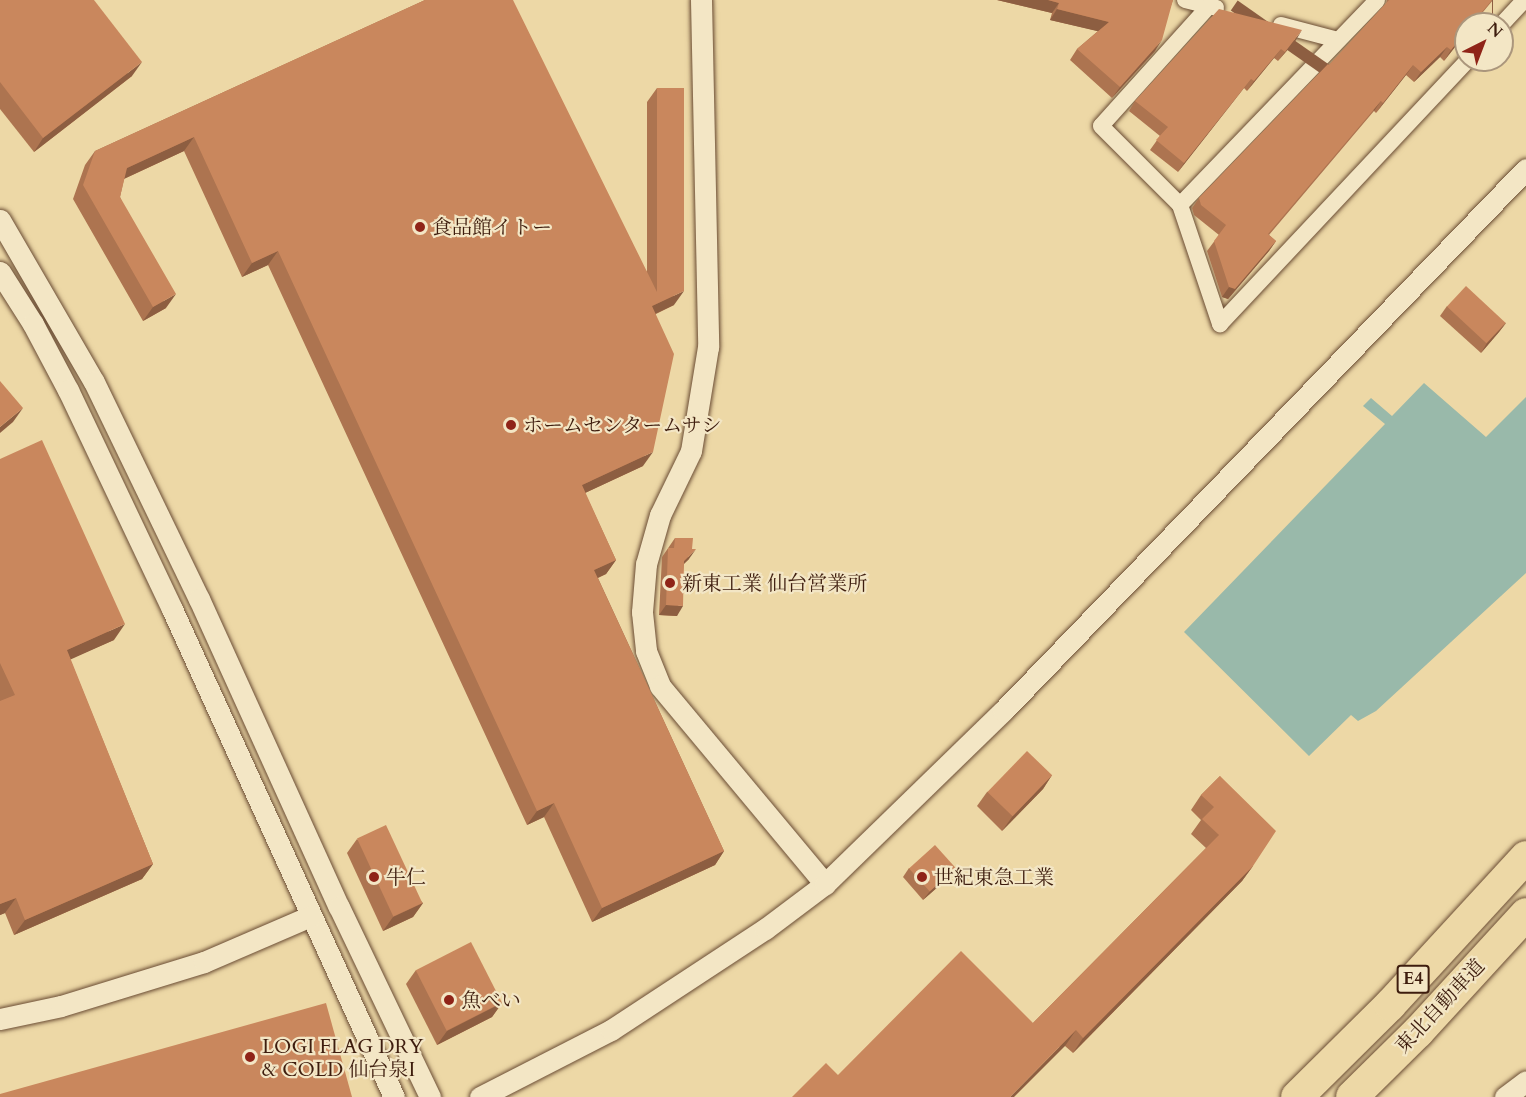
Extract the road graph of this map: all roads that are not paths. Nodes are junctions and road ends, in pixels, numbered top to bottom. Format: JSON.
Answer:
{"nodes":[{"id":1,"x":701,"y":0,"type":"edge"},
{"id":2,"x":1185,"y":0,"type":"edge"},
{"id":3,"x":1377,"y":0,"type":"edge"},
{"id":4,"x":1524,"y":0,"type":"edge"},
{"id":5,"x":1209,"y":6,"type":"junction"},
{"id":6,"x":1230,"y":12,"type":"edge"},
{"id":7,"x":1513,"y":12,"type":"edge"},
{"id":8,"x":1263,"y":20,"type":"edge"},
{"id":9,"x":1338,"y":40,"type":"junction"},
{"id":10,"x":1457,"y":72,"type":"edge"},
{"id":11,"x":1526,"y":169,"type":"edge"},
{"id":12,"x":1180,"y":205,"type":"junction"},
{"id":13,"x":0,"y":220,"type":"edge"},
{"id":14,"x":0,"y":272,"type":"edge"},
{"id":15,"x":1526,"y":857,"type":"edge"},
{"id":16,"x":825,"y":884,"type":"junction"},
{"id":17,"x":1526,"y":914,"type":"edge"},
{"id":18,"x":311,"y":916,"type":"junction"},
{"id":19,"x":0,"y":1019,"type":"edge"},
{"id":20,"x":1526,"y":1080,"type":"edge"},
{"id":21,"x":394,"y":1097,"type":"edge"},
{"id":22,"x":430,"y":1097,"type":"edge"},
{"id":23,"x":480,"y":1097,"type":"edge"},
{"id":24,"x":1297,"y":1097,"type":"edge"},
{"id":25,"x":1352,"y":1097,"type":"edge"},
{"id":26,"x":1505,"y":1097,"type":"edge"}],
"edges":[{"from":1,"to":16,"type":"street"},
{"from":2,"to":5,"type":"street"},
{"from":3,"to":9,"type":"street"},
{"from":4,"to":7,"type":"street"},
{"from":5,"to":6,"type":"street"},
{"from":5,"to":12,"type":"street"},
{"from":8,"to":9,"type":"street"},
{"from":9,"to":12,"type":"street"},
{"from":10,"to":12,"type":"street"},
{"from":11,"to":16,"type":"street"},
{"from":13,"to":22,"type":"street"},
{"from":14,"to":18,"type":"street"},
{"from":15,"to":24,"type":"highway","name":"東北自動車道","number":"E4"},
{"from":16,"to":23,"type":"street"},
{"from":17,"to":25,"type":"highway","name":"東北自動車道","number":"E4"},
{"from":18,"to":19,"type":"street"},
{"from":18,"to":21,"type":"street"},
{"from":20,"to":26,"type":"street"}]}
